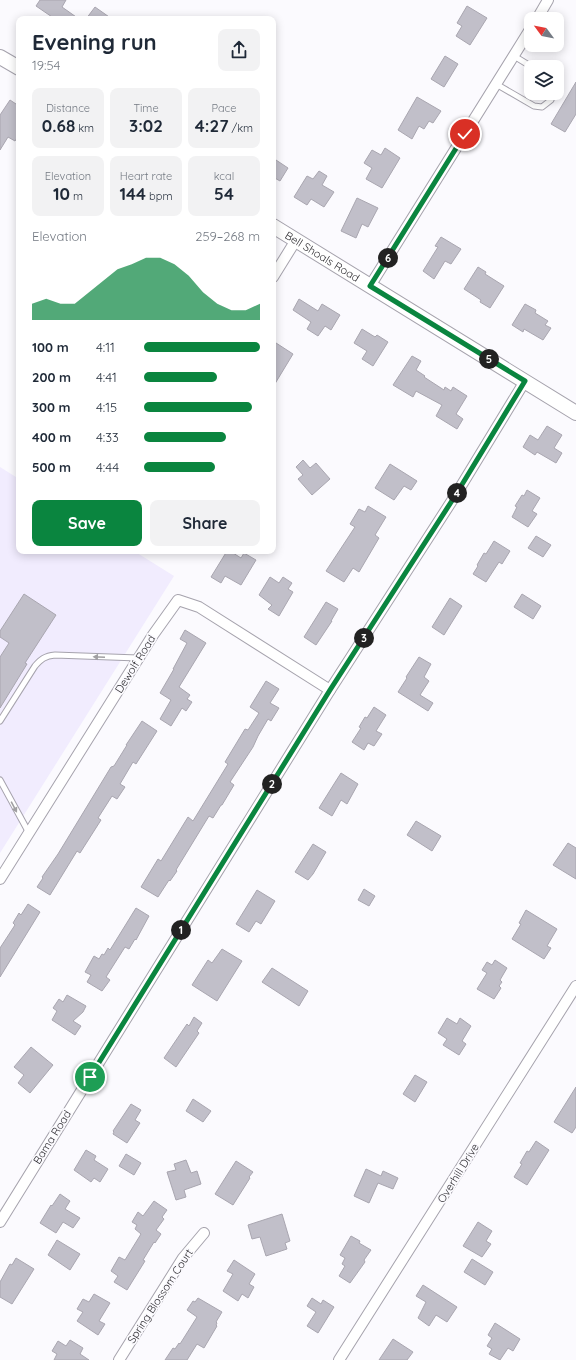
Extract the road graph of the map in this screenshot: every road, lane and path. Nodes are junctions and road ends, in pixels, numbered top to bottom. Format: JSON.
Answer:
{"nodes":[{"id":1,"x":548,"y":0,"type":"edge"},
{"id":2,"x":541,"y":12,"type":"edge"},
{"id":3,"x":524,"y":40,"type":"edge"},
{"id":4,"x":514,"y":56,"type":"junction"},
{"id":5,"x":0,"y":57,"type":"edge"},
{"id":6,"x":524,"y":62,"type":"edge"},
{"id":7,"x":16,"y":66,"type":"edge"},
{"id":8,"x":496,"y":84,"type":"junction"},
{"id":9,"x":551,"y":100,"type":"edge"},
{"id":10,"x":276,"y":228,"type":"edge"},
{"id":11,"x":296,"y":240,"type":"junction"},
{"id":12,"x":276,"y":272,"type":"edge"},
{"id":13,"x":370,"y":286,"type":"junction"},
{"id":14,"x":525,"y":381,"type":"junction"},
{"id":15,"x":576,"y":413,"type":"edge"},
{"id":16,"x":138,"y":658,"type":"junction"},
{"id":17,"x":330,"y":690,"type":"junction"},
{"id":18,"x":0,"y":722,"type":"edge"},
{"id":19,"x":0,"y":780,"type":"edge"},
{"id":20,"x":29,"y":833,"type":"junction"},
{"id":21,"x":0,"y":879,"type":"edge"},
{"id":22,"x":576,"y":986,"type":"edge"},
{"id":23,"x":0,"y":1222,"type":"edge"},
{"id":24,"x":204,"y":1233,"type":"dead end"},
{"id":25,"x":119,"y":1360,"type":"edge"},
{"id":26,"x":339,"y":1360,"type":"edge"}],
"edges":[{"from":1,"to":2,"type":"street"},
{"from":3,"to":4,"type":"street"},
{"from":4,"to":6,"type":"lane"},
{"from":4,"to":8,"type":"street"},
{"from":5,"to":7,"type":"main road"},
{"from":8,"to":9,"type":"lane"},
{"from":8,"to":13,"type":"street"},
{"from":10,"to":11,"type":"main road","name":"Bell Shoals Road"},
{"from":11,"to":12,"type":"street"},
{"from":11,"to":13,"type":"main road","name":"Bell Shoals Road"},
{"from":13,"to":14,"type":"main road","name":"Bell Shoals Road"},
{"from":14,"to":15,"type":"main road","name":"Bell Shoals Road"},
{"from":14,"to":17,"type":"street","name":"Bama Road"},
{"from":16,"to":17,"type":"street","name":"Dewolf Road"},
{"from":16,"to":18,"type":"lane","one_way":true},
{"from":16,"to":20,"type":"street","name":"Dewolf Road"},
{"from":17,"to":23,"type":"street","name":"Bama Road"},
{"from":19,"to":20,"type":"lane","one_way":true},
{"from":20,"to":21,"type":"street","name":"Dewolf Road"},
{"from":22,"to":26,"type":"street","name":"Overhill Drive"},
{"from":24,"to":25,"type":"street","name":"Spring Blossom Court"}]}
